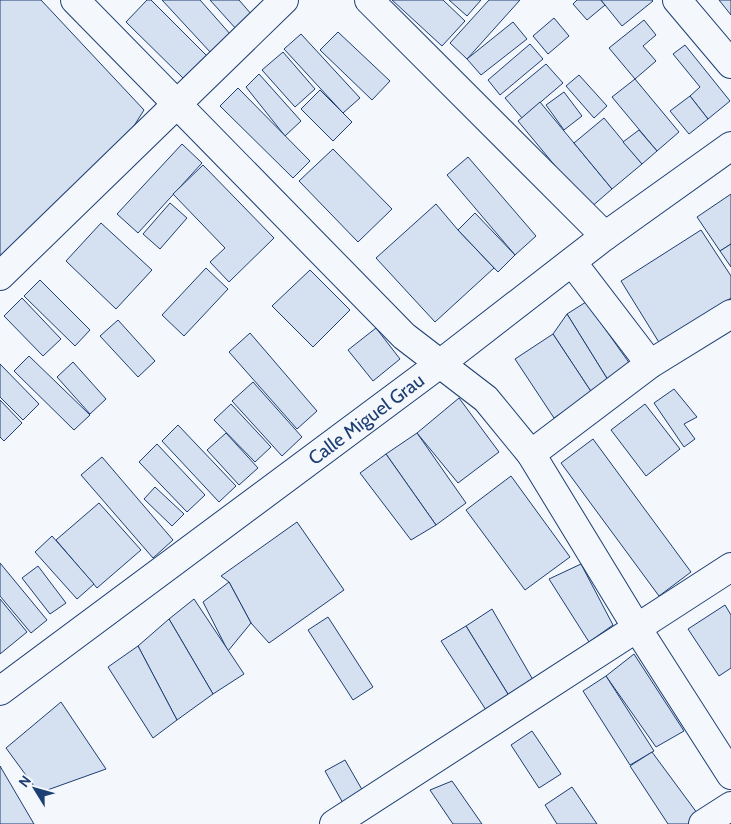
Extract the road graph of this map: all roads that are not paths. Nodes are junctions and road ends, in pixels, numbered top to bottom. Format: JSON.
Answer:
{"nodes":[{"id":1,"x":74,"y":0,"type":"edge"},
{"id":2,"x":284,"y":0,"type":"edge"},
{"id":3,"x":369,"y":0,"type":"edge"},
{"id":4,"x":677,"y":0,"type":"edge"},
{"id":5,"x":731,"y":64,"type":"edge"},
{"id":6,"x":177,"y":104,"type":"junction"},
{"id":7,"x":731,"y":146,"type":"edge"},
{"id":8,"x":605,"y":236,"type":"junction"},
{"id":9,"x":572,"y":262,"type":"junction"},
{"id":10,"x":0,"y":276,"type":"edge"},
{"id":11,"x":731,"y":314,"type":"edge"},
{"id":12,"x":440,"y":363,"type":"junction"},
{"id":13,"x":650,"y":364,"type":"junction"},
{"id":14,"x":531,"y":454,"type":"junction"},
{"id":15,"x":731,"y":567,"type":"edge"},
{"id":16,"x":637,"y":628,"type":"junction"},
{"id":17,"x":0,"y":691,"type":"edge"},
{"id":18,"x":731,"y":775,"type":"edge"},
{"id":19,"x":731,"y":806,"type":"edge"},
{"id":20,"x":334,"y":824,"type":"edge"},
{"id":21,"x":703,"y":824,"type":"edge"}],
"edges":[{"from":1,"to":6,"type":"street"},
{"from":2,"to":6,"type":"street"},
{"from":3,"to":8,"type":"street"},
{"from":4,"to":5,"type":"street"},
{"from":6,"to":10,"type":"street"},
{"from":6,"to":12,"type":"street"},
{"from":7,"to":8,"type":"street","name":"Calle Miguel Grau"},
{"from":8,"to":9,"type":"street","name":"Calle Miguel Grau"},
{"from":9,"to":12,"type":"street","name":"Calle Miguel Grau"},
{"from":9,"to":13,"type":"street"},
{"from":11,"to":13,"type":"street"},
{"from":12,"to":14,"type":"street"},
{"from":12,"to":17,"type":"street","name":"Calle Miguel Grau"},
{"from":13,"to":14,"type":"street"},
{"from":14,"to":16,"type":"street"},
{"from":15,"to":16,"type":"street"},
{"from":16,"to":18,"type":"street"},
{"from":16,"to":20,"type":"street"},
{"from":19,"to":21,"type":"street"}]}
